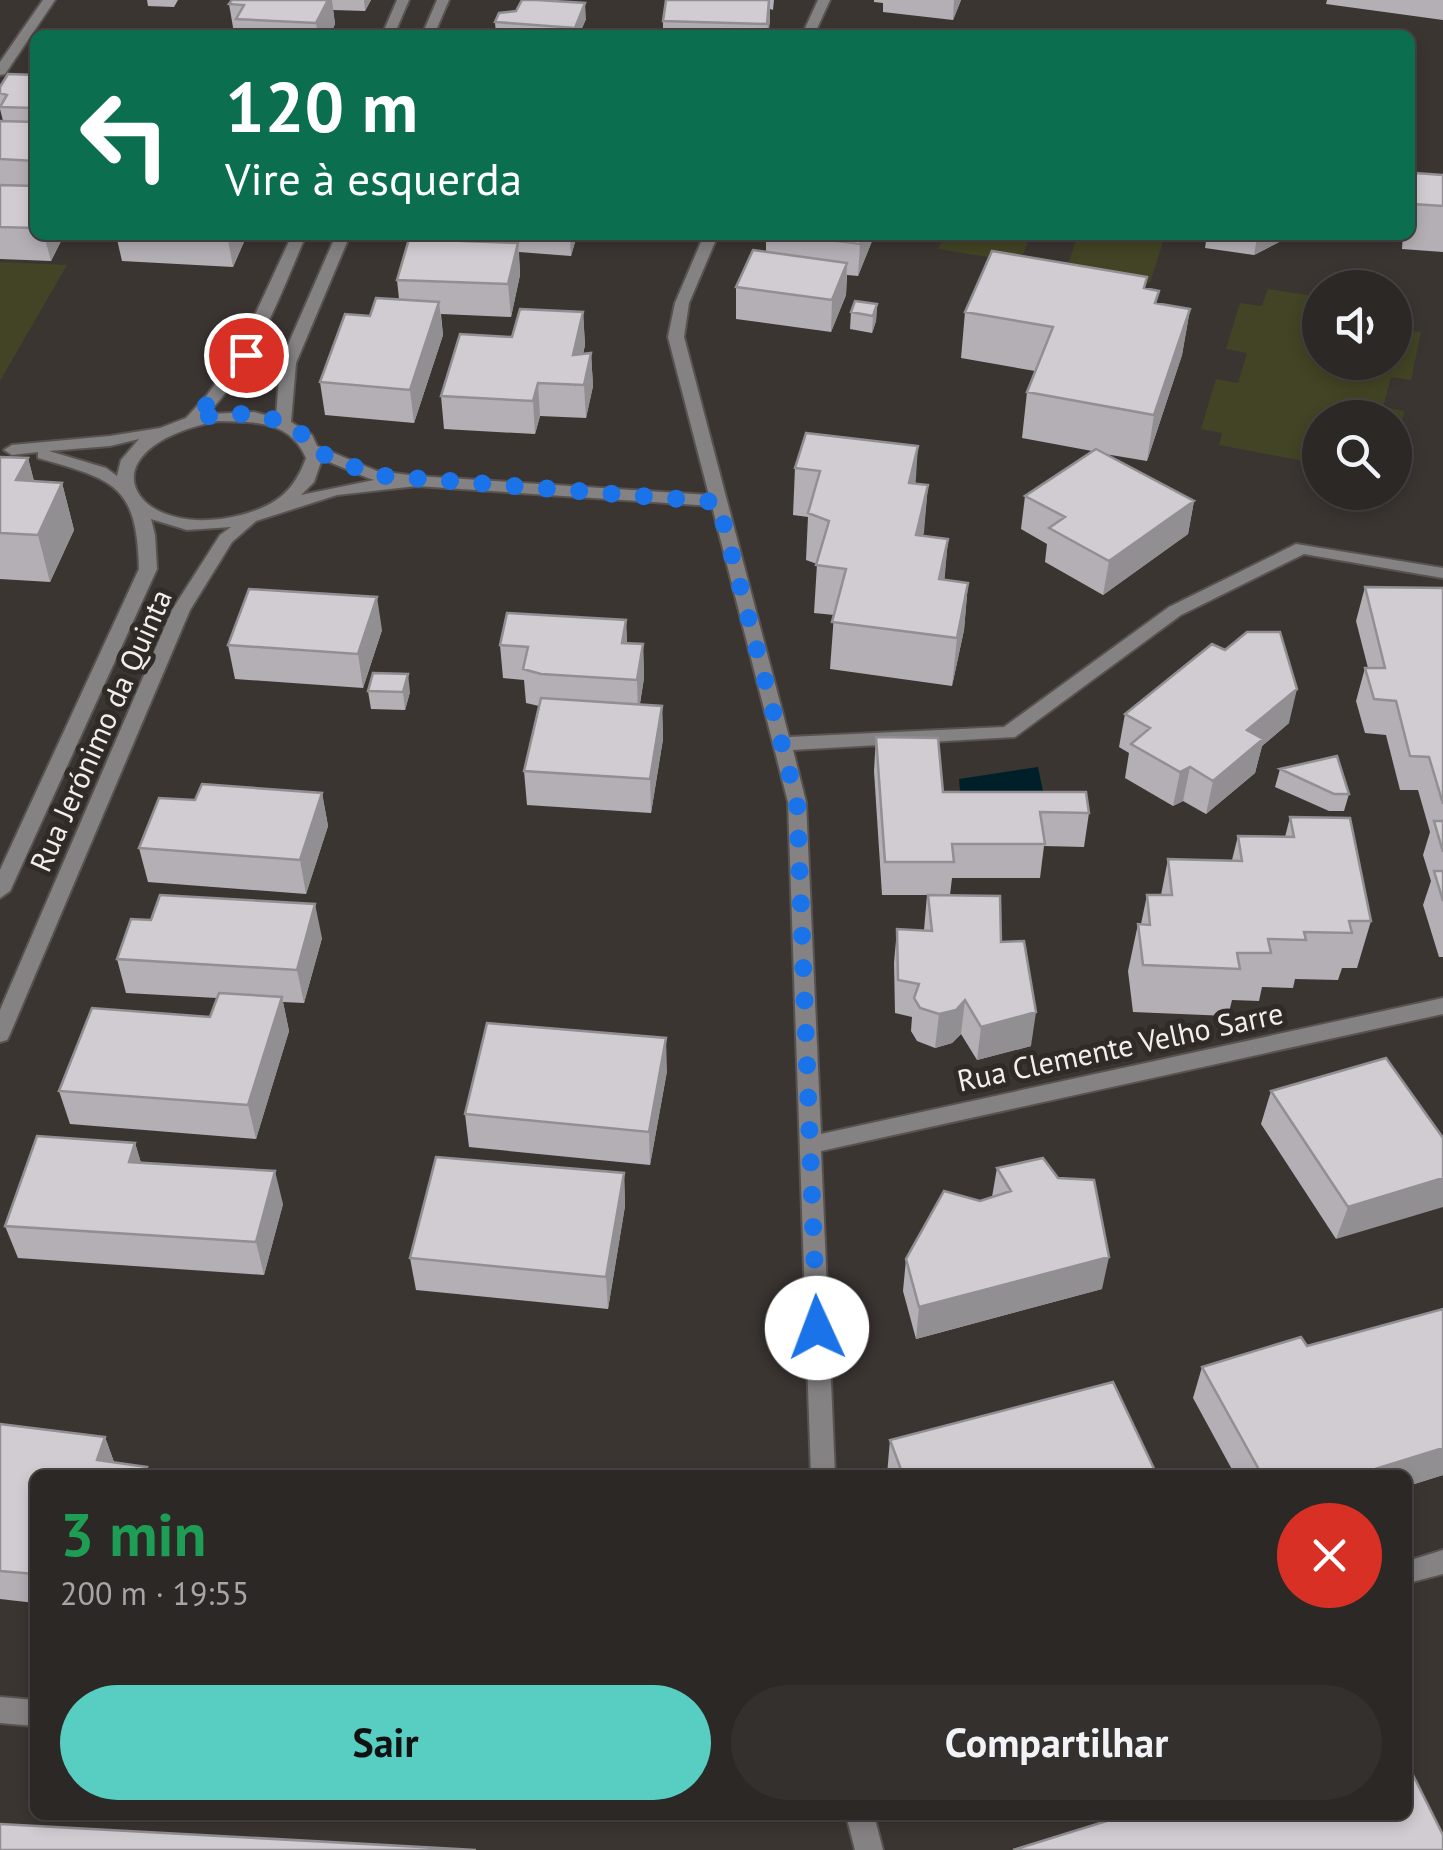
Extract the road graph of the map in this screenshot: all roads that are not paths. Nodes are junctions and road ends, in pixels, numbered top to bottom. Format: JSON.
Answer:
{"nodes":[{"id":1,"x":49,"y":0,"type":"edge"},
{"id":2,"x":403,"y":0,"type":"edge"},
{"id":3,"x":443,"y":0,"type":"edge"},
{"id":4,"x":824,"y":0,"type":"edge"},
{"id":5,"x":390,"y":30,"type":"edge"},
{"id":6,"x":430,"y":30,"type":"edge"},
{"id":7,"x":810,"y":30,"type":"edge"},
{"id":8,"x":0,"y":72,"type":"edge"},
{"id":9,"x":297,"y":240,"type":"edge"},
{"id":10,"x":341,"y":240,"type":"edge"},
{"id":11,"x":708,"y":240,"type":"edge"},
{"id":12,"x":194,"y":418,"type":"junction"},
{"id":13,"x":283,"y":424,"type":"junction"},
{"id":14,"x":165,"y":428,"type":"junction"},
{"id":15,"x":6,"y":450,"type":"edge"},
{"id":16,"x":313,"y":450,"type":"junction"},
{"id":17,"x":417,"y":481,"type":"junction"},
{"id":18,"x":133,"y":497,"type":"junction"},
{"id":19,"x":718,"y":502,"type":"junction"},
{"id":20,"x":275,"y":510,"type":"junction"},
{"id":21,"x":252,"y":518,"type":"junction"},
{"id":22,"x":1443,"y":573,"type":"edge"},
{"id":23,"x":781,"y":744,"type":"junction"},
{"id":24,"x":0,"y":890,"type":"edge"},
{"id":25,"x":1443,"y":1006,"type":"edge"},
{"id":26,"x":0,"y":1034,"type":"edge"},
{"id":27,"x":810,"y":1145,"type":"junction"},
{"id":28,"x":823,"y":1470,"type":"edge"},
{"id":29,"x":1443,"y":1562,"type":"edge"},
{"id":30,"x":1412,"y":1571,"type":"edge"},
{"id":31,"x":0,"y":1710,"type":"edge"},
{"id":32,"x":30,"y":1713,"type":"edge"},
{"id":33,"x":861,"y":1820,"type":"edge"},
{"id":34,"x":869,"y":1850,"type":"edge"}],
"edges":[{"from":1,"to":8,"type":"street"},
{"from":2,"to":5,"type":"street"},
{"from":3,"to":6,"type":"street"},
{"from":4,"to":7,"type":"street"},
{"from":9,"to":12,"type":"street","name":"Rua Jerónimo da Quinta"},
{"from":10,"to":13,"type":"street"},
{"from":11,"to":19,"type":"street"},
{"from":12,"to":13,"type":"street","name":"Rua Jerónimo da Quinta"},
{"from":12,"to":14,"type":"street","name":"Rua Jerónimo da Quinta"},
{"from":13,"to":16,"type":"street","name":"Rua Jerónimo da Quinta"},
{"from":14,"to":15,"type":"street"},
{"from":14,"to":18,"type":"street","name":"Rua Jerónimo da Quinta"},
{"from":15,"to":18,"type":"street"},
{"from":16,"to":17,"type":"street"},
{"from":16,"to":20,"type":"street","name":"Rua Jerónimo da Quinta"},
{"from":17,"to":19,"type":"street"},
{"from":17,"to":20,"type":"street"},
{"from":18,"to":21,"type":"street","name":"Rua Jerónimo da Quinta"},
{"from":18,"to":24,"type":"street","name":"Rua Jerónimo da Quinta"},
{"from":19,"to":23,"type":"street"},
{"from":20,"to":21,"type":"street","name":"Rua Jerónimo da Quinta"},
{"from":21,"to":26,"type":"street","name":"Rua Jerónimo da Quinta"},
{"from":22,"to":23,"type":"street"},
{"from":23,"to":27,"type":"street"},
{"from":25,"to":27,"type":"street","name":"Rua Clemente Velho Sarre"},
{"from":27,"to":28,"type":"street"},
{"from":29,"to":30,"type":"street"},
{"from":31,"to":32,"type":"street"},
{"from":33,"to":34,"type":"street"}]}
